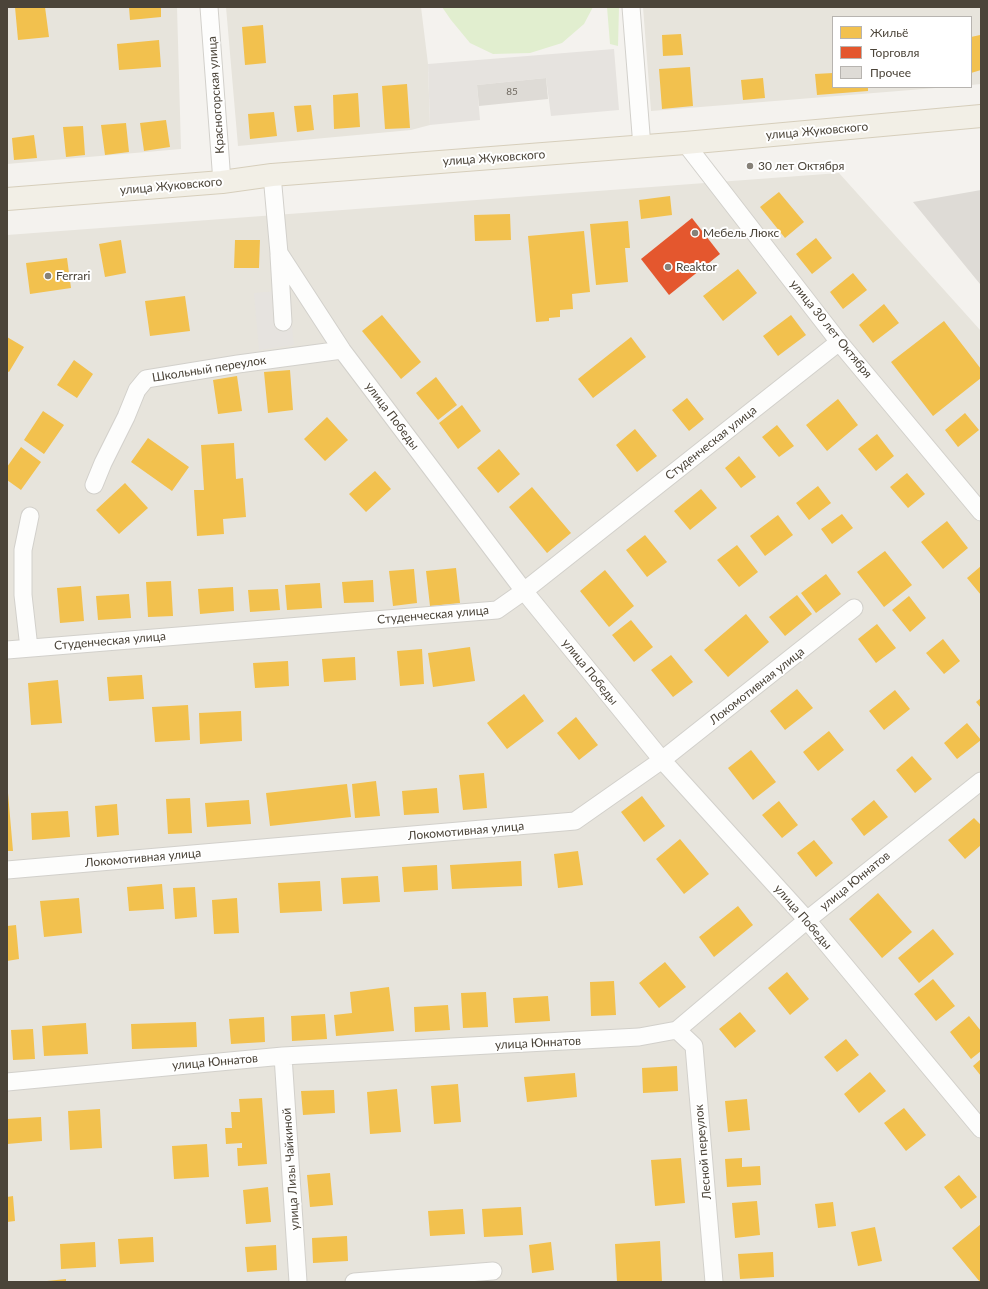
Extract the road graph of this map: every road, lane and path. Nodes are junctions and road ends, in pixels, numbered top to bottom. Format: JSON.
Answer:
{"nodes":[{"id":1,"x":209,"y":7,"type":"edge"},
{"id":2,"x":632,"y":7,"type":"edge"},
{"id":3,"x":981,"y":116,"type":"edge"},
{"id":4,"x":685,"y":143,"type":"junction"},
{"id":5,"x":642,"y":147,"type":"junction"},
{"id":6,"x":272,"y":175,"type":"junction"},
{"id":7,"x":222,"y":182,"type":"junction"},
{"id":8,"x":7,"y":199,"type":"edge"},
{"id":9,"x":279,"y":253,"type":"junction"},
{"id":10,"x":283,"y":322,"type":"dead end"},
{"id":11,"x":840,"y":342,"type":"junction"},
{"id":12,"x":342,"y":350,"type":"junction"},
{"id":13,"x":94,"y":485,"type":"dead end"},
{"id":14,"x":981,"y":512,"type":"edge"},
{"id":15,"x":30,"y":516,"type":"dead end"},
{"id":16,"x":524,"y":591,"type":"junction"},
{"id":17,"x":854,"y":608,"type":"dead end"},
{"id":18,"x":29,"y":648,"type":"junction"},
{"id":19,"x":7,"y":650,"type":"edge"},
{"id":20,"x":662,"y":760,"type":"junction"},
{"id":21,"x":981,"y":781,"type":"edge"},
{"id":22,"x":7,"y":870,"type":"edge"},
{"id":23,"x":806,"y":920,"type":"junction"},
{"id":24,"x":677,"y":1030,"type":"junction"},
{"id":25,"x":283,"y":1056,"type":"junction"},
{"id":26,"x":7,"y":1082,"type":"edge"},
{"id":27,"x":981,"y":1129,"type":"edge"},
{"id":28,"x":493,"y":1271,"type":"dead end"},
{"id":29,"x":298,"y":1282,"type":"edge"},
{"id":30,"x":354,"y":1282,"type":"edge"},
{"id":31,"x":714,"y":1282,"type":"edge"}],
"edges":[{"from":1,"to":7,"type":"street","name":"Красногорская улица"},
{"from":2,"to":5,"type":"street"},
{"from":3,"to":4,"type":"main road","name":"улица Жуковского"},
{"from":4,"to":5,"type":"main road","name":"улица Жуковского"},
{"from":4,"to":11,"type":"street","name":"улица 30 лет Октября"},
{"from":5,"to":6,"type":"main road","name":"улица Жуковского"},
{"from":6,"to":7,"type":"main road","name":"улица Жуковского"},
{"from":6,"to":9,"type":"street","name":"улица Победы"},
{"from":7,"to":8,"type":"main road","name":"улица Жуковского"},
{"from":9,"to":10,"type":"street"},
{"from":9,"to":12,"type":"street","name":"улица Победы"},
{"from":11,"to":14,"type":"street","name":"улица 30 лет Октября"},
{"from":11,"to":16,"type":"street","name":"Студенческая улица"},
{"from":12,"to":13,"type":"street","name":"Школьный переулок"},
{"from":12,"to":16,"type":"street","name":"улица Победы"},
{"from":15,"to":18,"type":"street"},
{"from":16,"to":18,"type":"street","name":"Студенческая улица"},
{"from":16,"to":20,"type":"street","name":"улица Победы"},
{"from":17,"to":20,"type":"street","name":"Локомотивная улица"},
{"from":18,"to":19,"type":"street","name":"Студенческая улица"},
{"from":20,"to":22,"type":"street","name":"Локомотивная улица"},
{"from":20,"to":23,"type":"street","name":"улица Победы"},
{"from":21,"to":23,"type":"street","name":"улица Юннатов"},
{"from":23,"to":24,"type":"street","name":"улица Юннатов"},
{"from":23,"to":27,"type":"street","name":"улица Победы"},
{"from":24,"to":25,"type":"street","name":"улица Юннатов"},
{"from":24,"to":31,"type":"street","name":"Лесной переулок"},
{"from":25,"to":26,"type":"street","name":"улица Юннатов"},
{"from":25,"to":29,"type":"street","name":"улица Лизы Чайкиной"},
{"from":28,"to":30,"type":"street"}]}
